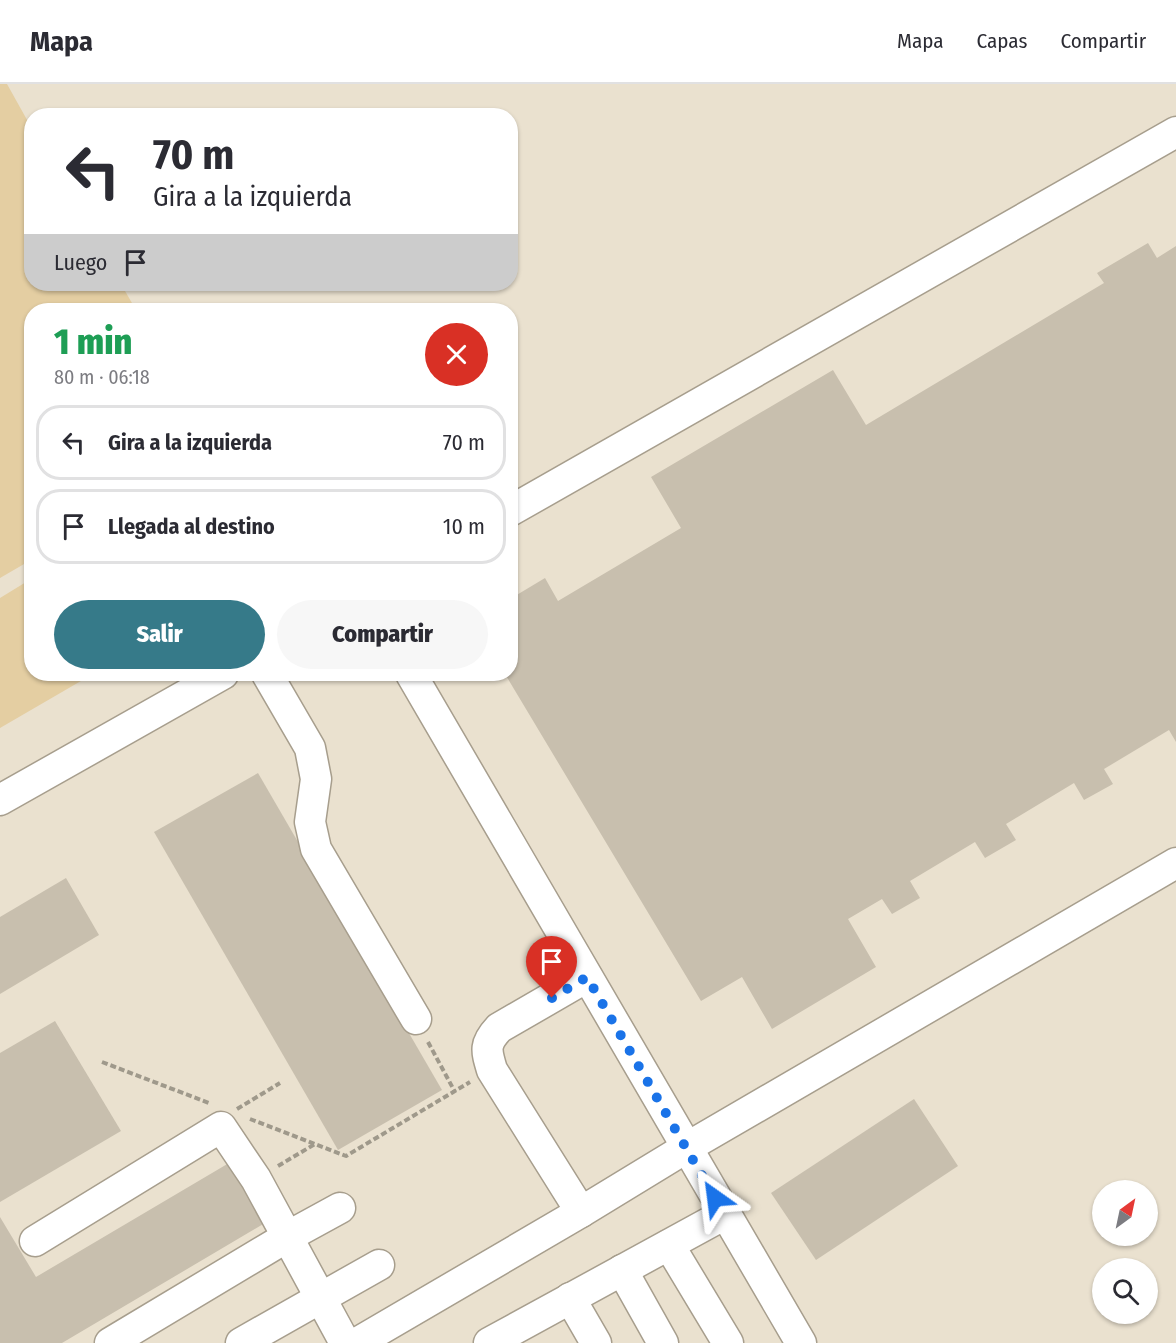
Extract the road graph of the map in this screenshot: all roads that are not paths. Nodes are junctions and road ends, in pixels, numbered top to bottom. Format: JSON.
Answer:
{"nodes":[{"id":1,"x":1176,"y":132,"type":"edge"},
{"id":2,"x":518,"y":506,"type":"edge"},
{"id":3,"x":211,"y":681,"type":"edge"},
{"id":4,"x":271,"y":681,"type":"edge"},
{"id":5,"x":415,"y":681,"type":"edge"},
{"id":6,"x":0,"y":800,"type":"edge"},
{"id":7,"x":1176,"y":862,"type":"edge"},
{"id":8,"x":587,"y":977,"type":"junction"},
{"id":9,"x":416,"y":1020,"type":"road end"},
{"id":10,"x":686,"y":1148,"type":"junction"},
{"id":11,"x":340,"y":1208,"type":"dead end"},
{"id":12,"x":581,"y":1212,"type":"junction"},
{"id":13,"x":725,"y":1214,"type":"junction"},
{"id":14,"x":287,"y":1237,"type":"junction"},
{"id":15,"x":35,"y":1241,"type":"dead end"},
{"id":16,"x":669,"y":1245,"type":"junction"},
{"id":17,"x":379,"y":1265,"type":"dead end"},
{"id":18,"x":622,"y":1270,"type":"junction"},
{"id":19,"x":320,"y":1297,"type":"junction"},
{"id":20,"x":570,"y":1298,"type":"junction"},
{"id":21,"x":376,"y":1338,"type":"edge"},
{"id":22,"x":110,"y":1343,"type":"edge"},
{"id":23,"x":241,"y":1343,"type":"edge"},
{"id":24,"x":345,"y":1343,"type":"edge"},
{"id":25,"x":489,"y":1343,"type":"edge"},
{"id":26,"x":596,"y":1343,"type":"edge"},
{"id":27,"x":663,"y":1343,"type":"edge"},
{"id":28,"x":728,"y":1343,"type":"edge"},
{"id":29,"x":801,"y":1343,"type":"edge"}],
"edges":[{"from":1,"to":2,"type":"lane"},
{"from":3,"to":6,"type":"lane"},
{"from":4,"to":9,"type":"lane"},
{"from":5,"to":8,"type":"lane"},
{"from":7,"to":10,"type":"lane"},
{"from":8,"to":10,"type":"lane"},
{"from":8,"to":12,"type":"lane"},
{"from":10,"to":12,"type":"lane"},
{"from":10,"to":13,"type":"lane"},
{"from":11,"to":14,"type":"lane"},
{"from":12,"to":21,"type":"lane"},
{"from":13,"to":16,"type":"lane"},
{"from":13,"to":29,"type":"lane"},
{"from":14,"to":15,"type":"lane"},
{"from":14,"to":19,"type":"lane"},
{"from":14,"to":22,"type":"lane"},
{"from":16,"to":18,"type":"lane"},
{"from":16,"to":28,"type":"lane"},
{"from":17,"to":19,"type":"lane"},
{"from":18,"to":20,"type":"lane"},
{"from":18,"to":27,"type":"lane"},
{"from":19,"to":23,"type":"lane"},
{"from":19,"to":24,"type":"lane"},
{"from":20,"to":25,"type":"lane"},
{"from":20,"to":26,"type":"lane"}]}
